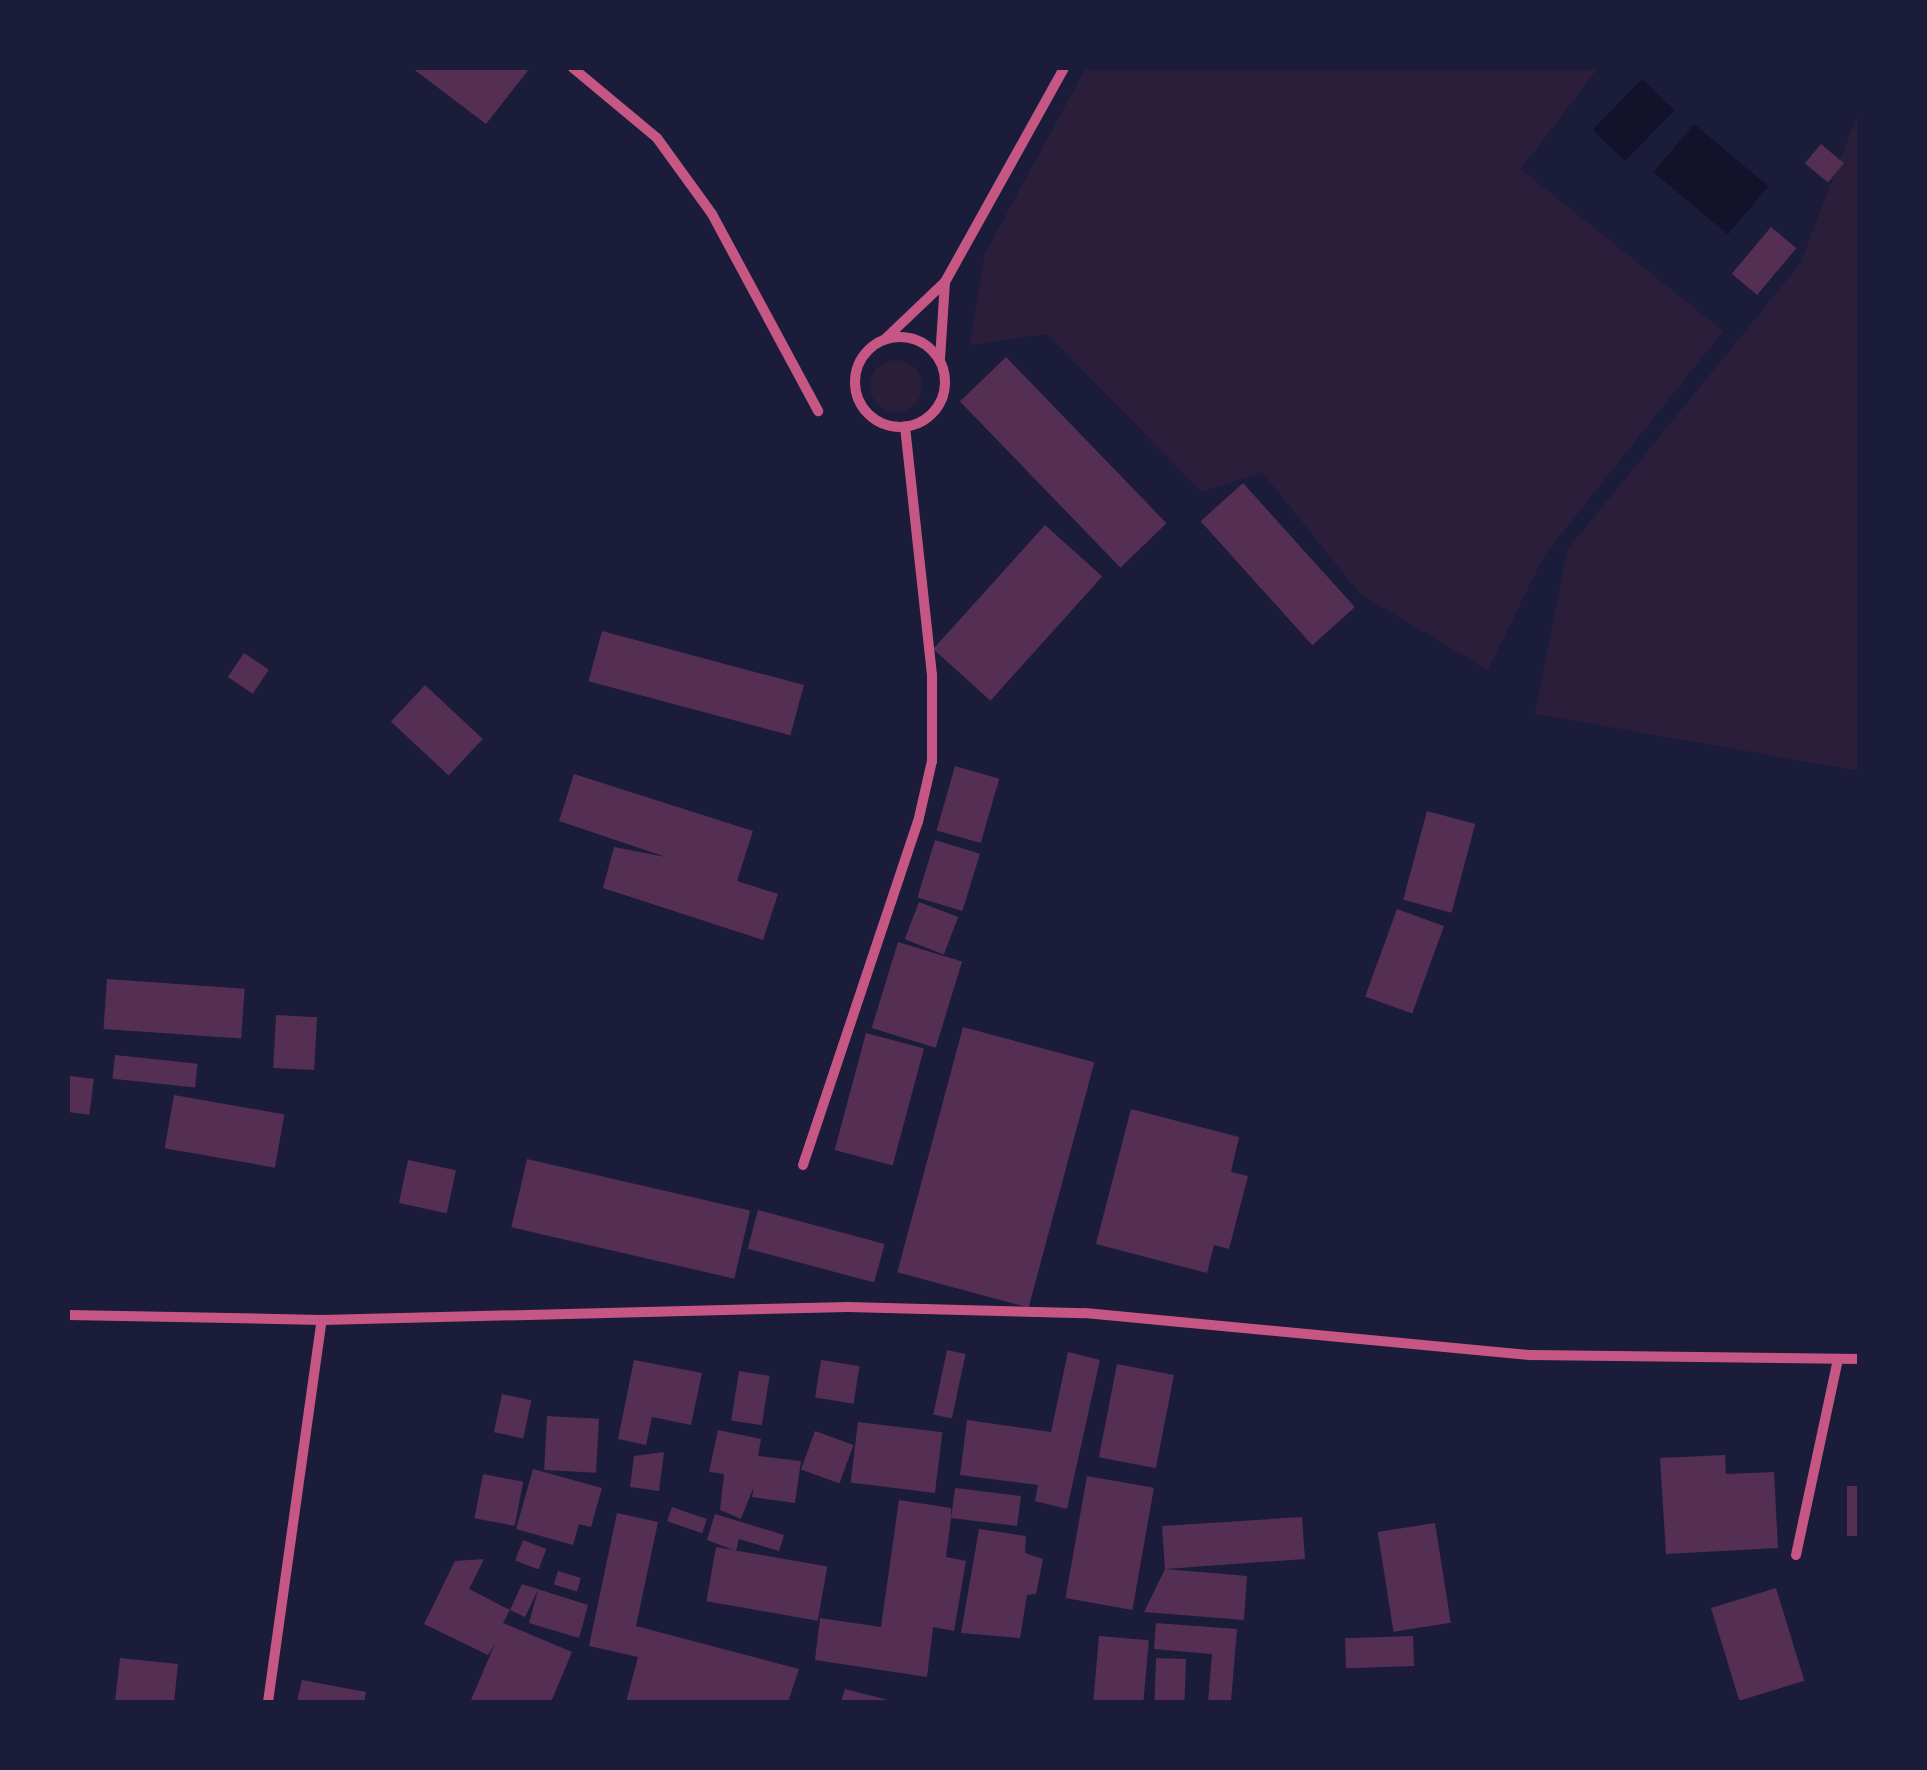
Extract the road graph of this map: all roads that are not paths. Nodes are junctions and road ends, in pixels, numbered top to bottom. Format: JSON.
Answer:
{"nodes":[{"id":1,"x":573,"y":68,"type":"edge"},
{"id":2,"x":1064,"y":68,"type":"edge"},
{"id":3,"x":946,"y":282,"type":"junction"},
{"id":4,"x":884,"y":340,"type":"junction"},
{"id":5,"x":940,"y":359,"type":"junction"},
{"id":6,"x":818,"y":411,"type":"dead end"},
{"id":7,"x":905,"y":426,"type":"junction"},
{"id":8,"x":803,"y":1165,"type":"dead end"},
{"id":9,"x":68,"y":1315,"type":"edge"},
{"id":10,"x":322,"y":1320,"type":"junction"},
{"id":11,"x":1838,"y":1359,"type":"junction"},
{"id":12,"x":1860,"y":1360,"type":"edge"},
{"id":13,"x":1796,"y":1555,"type":"dead end"},
{"id":14,"x":268,"y":1702,"type":"edge"}],
"edges":[{"from":1,"to":6,"type":"street"},
{"from":2,"to":3,"type":"street"},
{"from":3,"to":4,"type":"street"},
{"from":3,"to":5,"type":"street"},
{"from":4,"to":5,"type":"street"},
{"from":4,"to":7,"type":"street"},
{"from":5,"to":7,"type":"street"},
{"from":7,"to":8,"type":"street"},
{"from":9,"to":10,"type":"street"},
{"from":10,"to":11,"type":"street"},
{"from":10,"to":14,"type":"street"},
{"from":11,"to":12,"type":"street"},
{"from":11,"to":13,"type":"street"}]}
